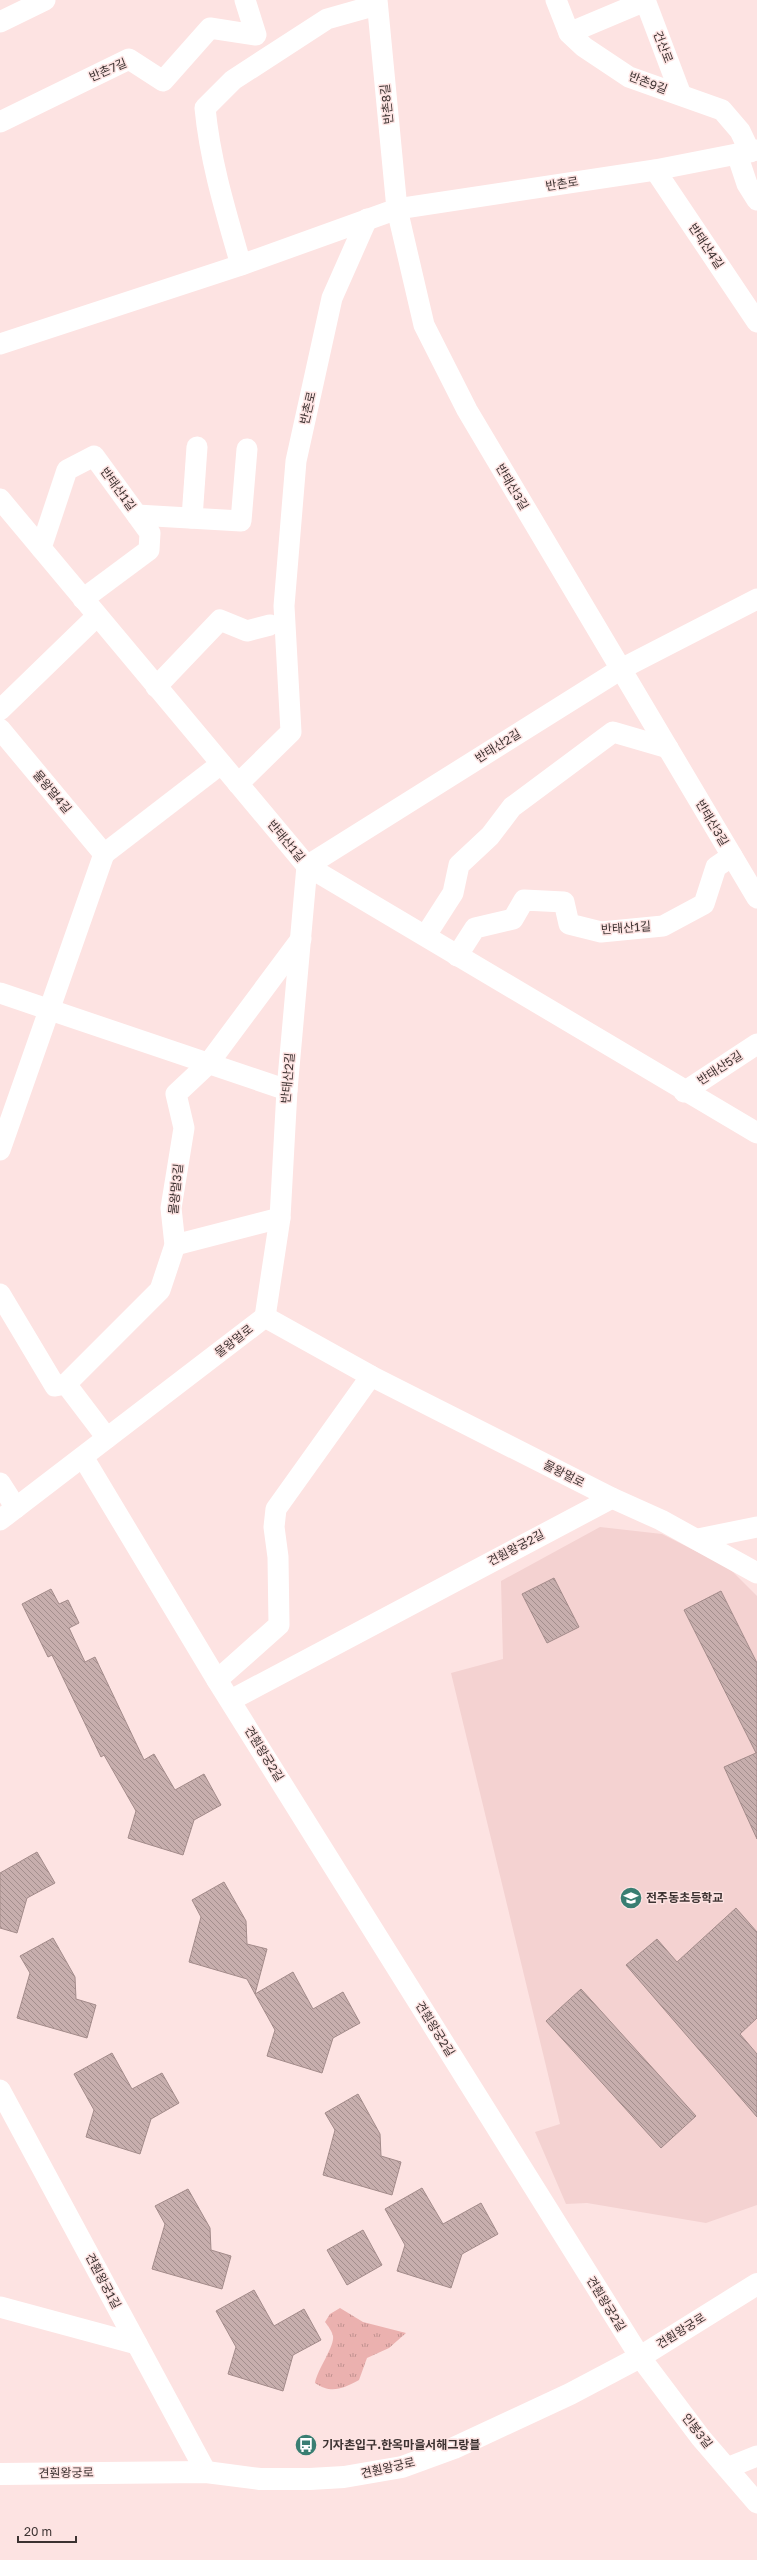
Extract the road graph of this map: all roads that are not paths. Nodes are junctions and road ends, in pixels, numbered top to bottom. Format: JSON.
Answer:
{"nodes":[{"id":1,"x":45,"y":0,"type":"edge"},
{"id":2,"x":245,"y":0,"type":"edge"},
{"id":3,"x":556,"y":0,"type":"edge"},
{"id":4,"x":377,"y":1,"type":"edge"},
{"id":5,"x":645,"y":1,"type":"edge"},
{"id":6,"x":0,"y":22,"type":"edge"},
{"id":7,"x":569,"y":33,"type":"junction"},
{"id":8,"x":681,"y":95,"type":"junction"},
{"id":9,"x":0,"y":122,"type":"edge"},
{"id":10,"x":748,"y":152,"type":"edge"},
{"id":11,"x":655,"y":170,"type":"junction"},
{"id":12,"x":757,"y":200,"type":"edge"},
{"id":13,"x":397,"y":209,"type":"junction"},
{"id":14,"x":367,"y":219,"type":"junction"},
{"id":15,"x":241,"y":264,"type":"junction"},
{"id":16,"x":757,"y":322,"type":"edge"},
{"id":17,"x":0,"y":344,"type":"edge"},
{"id":18,"x":197,"y":447,"type":"dead end"},
{"id":19,"x":247,"y":449,"type":"dead end"},
{"id":20,"x":0,"y":500,"type":"edge"},
{"id":21,"x":137,"y":515,"type":"junction"},
{"id":22,"x":192,"y":518,"type":"junction"},
{"id":23,"x":41,"y":548,"type":"junction"},
{"id":24,"x":83,"y":599,"type":"junction"},
{"id":25,"x":757,"y":599,"type":"edge"},
{"id":26,"x":97,"y":616,"type":"junction"},
{"id":27,"x":270,"y":625,"type":"dead end"},
{"id":28,"x":621,"y":669,"type":"junction"},
{"id":29,"x":156,"y":687,"type":"junction"},
{"id":30,"x":0,"y":710,"type":"edge"},
{"id":31,"x":0,"y":729,"type":"edge"},
{"id":32,"x":668,"y":748,"type":"junction"},
{"id":33,"x":221,"y":764,"type":"junction"},
{"id":34,"x":238,"y":784,"type":"junction"},
{"id":35,"x":104,"y":854,"type":"junction"},
{"id":36,"x":732,"y":856,"type":"junction"},
{"id":37,"x":307,"y":866,"type":"junction"},
{"id":38,"x":757,"y":898,"type":"edge"},
{"id":39,"x":426,"y":935,"type":"junction"},
{"id":40,"x":302,"y":939,"type":"junction"},
{"id":41,"x":457,"y":956,"type":"junction"},
{"id":42,"x":0,"y":993,"type":"edge"},
{"id":43,"x":48,"y":1009,"type":"junction"},
{"id":44,"x":757,"y":1044,"type":"edge"},
{"id":45,"x":208,"y":1064,"type":"junction"},
{"id":46,"x":287,"y":1090,"type":"junction"},
{"id":47,"x":684,"y":1092,"type":"junction"},
{"id":48,"x":757,"y":1133,"type":"edge"},
{"id":49,"x":0,"y":1150,"type":"edge"},
{"id":50,"x":280,"y":1218,"type":"junction"},
{"id":51,"x":174,"y":1245,"type":"junction"},
{"id":52,"x":0,"y":1294,"type":"edge"},
{"id":53,"x":265,"y":1317,"type":"junction"},
{"id":54,"x":371,"y":1376,"type":"junction"},
{"id":55,"x":66,"y":1384,"type":"junction"},
{"id":56,"x":107,"y":1438,"type":"junction"},
{"id":57,"x":83,"y":1457,"type":"junction"},
{"id":58,"x":0,"y":1483,"type":"edge"},
{"id":59,"x":612,"y":1498,"type":"junction"},
{"id":60,"x":16,"y":1508,"type":"junction"},
{"id":61,"x":0,"y":1520,"type":"edge"},
{"id":62,"x":757,"y":1527,"type":"edge"},
{"id":63,"x":698,"y":1539,"type":"junction"},
{"id":64,"x":757,"y":1572,"type":"edge"},
{"id":65,"x":217,"y":1680,"type":"junction"},
{"id":66,"x":231,"y":1700,"type":"junction"},
{"id":67,"x":0,"y":2090,"type":"edge"},
{"id":68,"x":757,"y":2284,"type":"edge"},
{"id":69,"x":0,"y":2307,"type":"edge"},
{"id":70,"x":137,"y":2344,"type":"junction"},
{"id":71,"x":640,"y":2357,"type":"junction"},
{"id":72,"x":757,"y":2456,"type":"edge"},
{"id":73,"x":727,"y":2468,"type":"junction"},
{"id":74,"x":206,"y":2472,"type":"junction"},
{"id":75,"x":0,"y":2474,"type":"edge"},
{"id":76,"x":757,"y":2503,"type":"edge"}],
"edges":[{"from":1,"to":6,"type":"street"},
{"from":2,"to":9,"type":"street","name":"반촌7길"},
{"from":3,"to":7,"type":"street","name":"반촌9길"},
{"from":4,"to":13,"type":"street","name":"반촌8길"},
{"from":4,"to":15,"type":"street"},
{"from":5,"to":7,"type":"street"},
{"from":5,"to":8,"type":"street","name":"건산로"},
{"from":7,"to":8,"type":"street","name":"반촌9길"},
{"from":8,"to":10,"type":"street","name":"반촌9길"},
{"from":10,"to":11,"type":"street","name":"반촌로"},
{"from":10,"to":12,"type":"street"},
{"from":11,"to":13,"type":"street","name":"반촌로"},
{"from":11,"to":16,"type":"street","name":"반태산4길"},
{"from":13,"to":14,"type":"street","name":"반촌로"},
{"from":13,"to":28,"type":"street","name":"반태산3길"},
{"from":14,"to":15,"type":"street","name":"반촌로"},
{"from":14,"to":34,"type":"street","name":"반촌로"},
{"from":15,"to":17,"type":"street","name":"반촌로"},
{"from":18,"to":22,"type":"street"},
{"from":19,"to":22,"type":"street"},
{"from":20,"to":23,"type":"street","name":"반태산1길"},
{"from":21,"to":22,"type":"street"},
{"from":21,"to":23,"type":"street","name":"반태산1길"},
{"from":21,"to":24,"type":"street","name":"반태산1길"},
{"from":23,"to":24,"type":"street","name":"반태산1길"},
{"from":24,"to":26,"type":"street","name":"반태산1길"},
{"from":25,"to":28,"type":"street","name":"반태산2길"},
{"from":26,"to":29,"type":"street","name":"반태산1길"},
{"from":26,"to":30,"type":"street"},
{"from":27,"to":29,"type":"street"},
{"from":28,"to":32,"type":"street","name":"반태산3길"},
{"from":28,"to":37,"type":"street","name":"반태산2길"},
{"from":29,"to":33,"type":"street","name":"반태산1길"},
{"from":31,"to":35,"type":"street","name":"물왕멀4길"},
{"from":32,"to":36,"type":"street","name":"반태산3길"},
{"from":32,"to":39,"type":"street"},
{"from":33,"to":34,"type":"street","name":"반태산1길"},
{"from":33,"to":35,"type":"street"},
{"from":34,"to":37,"type":"street","name":"반태산1길"},
{"from":35,"to":43,"type":"street"},
{"from":36,"to":38,"type":"street","name":"반태산3길"},
{"from":36,"to":41,"type":"street","name":"반태산1길"},
{"from":37,"to":39,"type":"street","name":"반태산1길"},
{"from":37,"to":40,"type":"street","name":"반태산2길"},
{"from":39,"to":41,"type":"street","name":"반태산1길"},
{"from":40,"to":45,"type":"street","name":"물왕멀3길"},
{"from":40,"to":46,"type":"street","name":"반태산2길"},
{"from":41,"to":47,"type":"street","name":"반태산1길"},
{"from":42,"to":43,"type":"street"},
{"from":43,"to":45,"type":"street"},
{"from":43,"to":49,"type":"street"},
{"from":44,"to":47,"type":"street","name":"반태산5길"},
{"from":45,"to":46,"type":"street"},
{"from":45,"to":51,"type":"street","name":"물왕멀3길"},
{"from":46,"to":50,"type":"street","name":"반태산2길"},
{"from":47,"to":48,"type":"street","name":"반태산1길"},
{"from":50,"to":51,"type":"street"},
{"from":50,"to":53,"type":"street","name":"반태산2길"},
{"from":51,"to":55,"type":"street","name":"물왕멀3길"},
{"from":52,"to":55,"type":"street"},
{"from":53,"to":54,"type":"street","name":"물왕멀로"},
{"from":53,"to":56,"type":"street","name":"물왕멀로"},
{"from":54,"to":59,"type":"street","name":"물왕멀로"},
{"from":54,"to":65,"type":"street"},
{"from":55,"to":56,"type":"street"},
{"from":56,"to":57,"type":"street","name":"물왕멀로"},
{"from":57,"to":60,"type":"street","name":"물왕멀로"},
{"from":57,"to":65,"type":"street","name":"견훤왕궁2길"},
{"from":58,"to":60,"type":"street"},
{"from":59,"to":63,"type":"street","name":"물왕멀로"},
{"from":59,"to":66,"type":"street","name":"견훤왕궁2길"},
{"from":60,"to":61,"type":"street","name":"물왕멀로"},
{"from":62,"to":63,"type":"street"},
{"from":63,"to":64,"type":"street","name":"물왕멀로"},
{"from":65,"to":66,"type":"street","name":"견훤왕궁2길"},
{"from":66,"to":71,"type":"street","name":"견훤왕궁2길"},
{"from":67,"to":70,"type":"street","name":"견훤왕궁1길"},
{"from":68,"to":71,"type":"street","name":"견훤왕궁로"},
{"from":69,"to":70,"type":"street"},
{"from":70,"to":74,"type":"street","name":"견훤왕궁1길"},
{"from":71,"to":73,"type":"street","name":"인봉3길"},
{"from":71,"to":74,"type":"street","name":"견훤왕궁로"},
{"from":72,"to":73,"type":"street"},
{"from":73,"to":76,"type":"street","name":"인봉3길"},
{"from":74,"to":75,"type":"street","name":"견훤왕궁로"}]}
